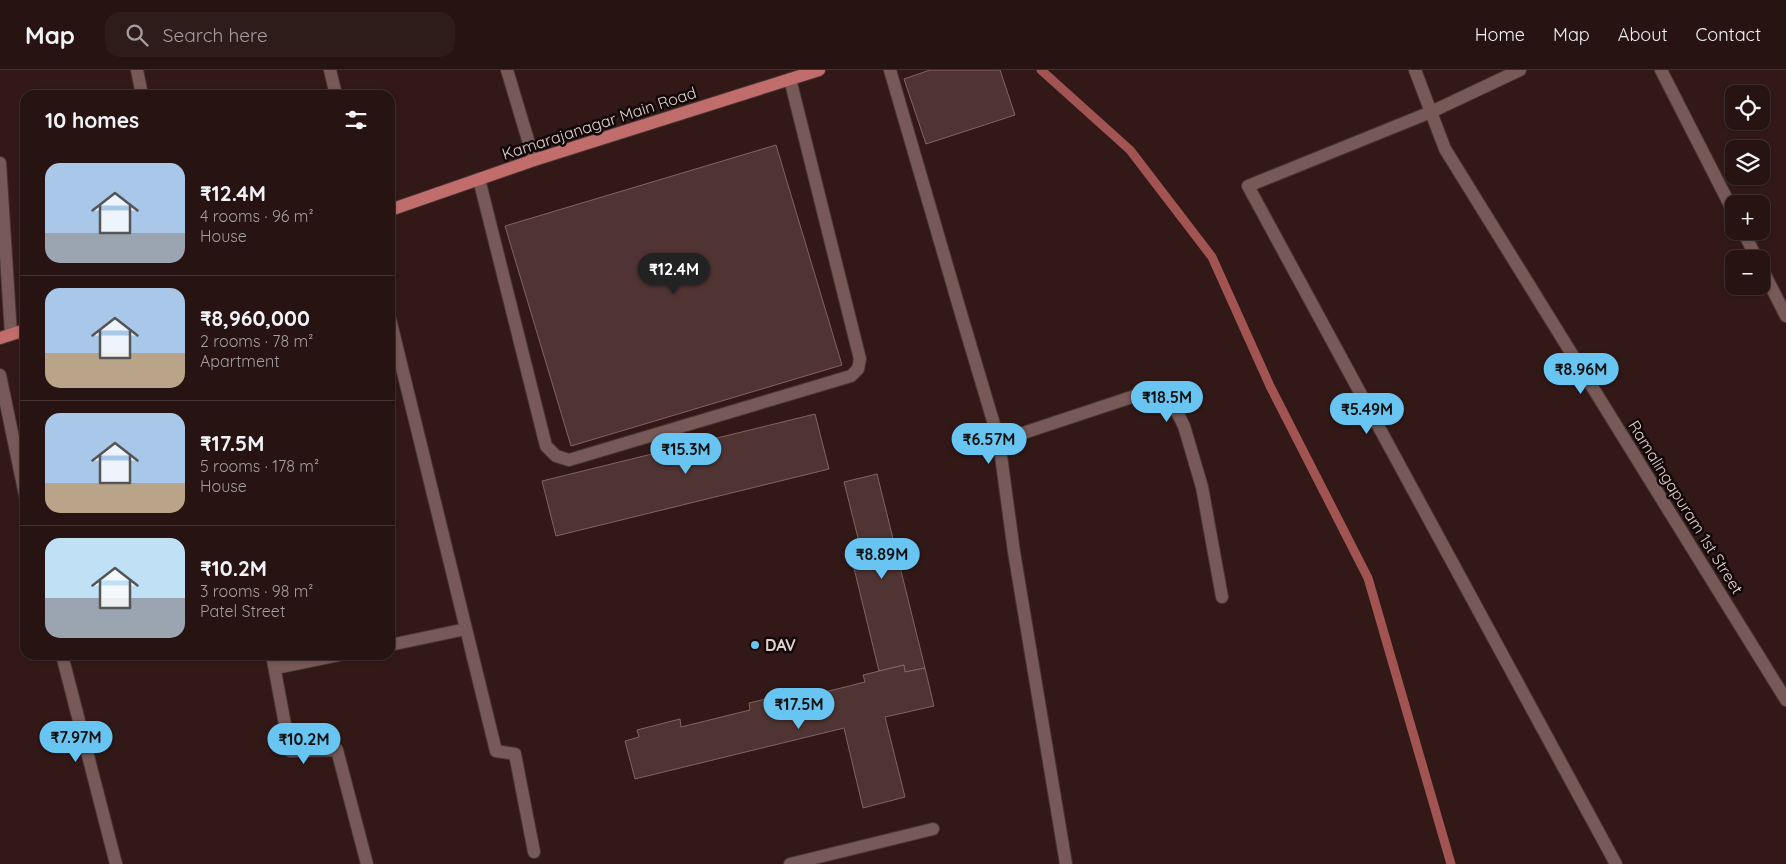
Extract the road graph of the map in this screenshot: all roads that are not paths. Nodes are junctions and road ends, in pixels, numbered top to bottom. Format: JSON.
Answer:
{"nodes":[{"id":1,"x":137,"y":70,"type":"edge"},
{"id":2,"x":330,"y":70,"type":"edge"},
{"id":3,"x":507,"y":70,"type":"edge"},
{"id":4,"x":819,"y":70,"type":"edge"},
{"id":5,"x":890,"y":70,"type":"edge"},
{"id":6,"x":1415,"y":70,"type":"edge"},
{"id":7,"x":1520,"y":70,"type":"edge"},
{"id":8,"x":1661,"y":70,"type":"edge"},
{"id":9,"x":790,"y":79,"type":"junction"},
{"id":10,"x":141,"y":90,"type":"edge"},
{"id":11,"x":335,"y":90,"type":"edge"},
{"id":12,"x":1431,"y":112,"type":"junction"},
{"id":13,"x":534,"y":160,"type":"junction"},
{"id":14,"x":0,"y":163,"type":"edge"},
{"id":15,"x":480,"y":179,"type":"junction"},
{"id":16,"x":1725,"y":195,"type":"edge"},
{"id":17,"x":395,"y":208,"type":"edge"},
{"id":18,"x":1770,"y":285,"type":"edge"},
{"id":19,"x":1786,"y":316,"type":"edge"},
{"id":20,"x":20,"y":332,"type":"edge"},
{"id":21,"x":5,"y":336,"type":"edge"},
{"id":22,"x":395,"y":339,"type":"edge"},
{"id":23,"x":0,"y":375,"type":"edge"},
{"id":24,"x":999,"y":440,"type":"junction"},
{"id":25,"x":20,"y":472,"type":"edge"},
{"id":26,"x":1222,"y":597,"type":"dead end"},
{"id":27,"x":466,"y":629,"type":"junction"},
{"id":28,"x":395,"y":644,"type":"edge"},
{"id":29,"x":63,"y":660,"type":"edge"},
{"id":30,"x":274,"y":660,"type":"edge"},
{"id":31,"x":315,"y":660,"type":"edge"},
{"id":32,"x":276,"y":668,"type":"junction"},
{"id":33,"x":1786,"y":700,"type":"edge"},
{"id":34,"x":933,"y":829,"type":"dead end"},
{"id":35,"x":534,"y":852,"type":"dead end"},
{"id":36,"x":819,"y":860,"type":"edge"},
{"id":37,"x":116,"y":864,"type":"edge"},
{"id":38,"x":367,"y":864,"type":"edge"},
{"id":39,"x":790,"y":864,"type":"edge"},
{"id":40,"x":1066,"y":864,"type":"edge"},
{"id":41,"x":1616,"y":864,"type":"edge"}],
"edges":[{"from":1,"to":10,"type":"street"},
{"from":2,"to":11,"type":"street"},
{"from":3,"to":13,"type":"street"},
{"from":4,"to":9,"type":"main road","name":"Kamarajanagar Main Road"},
{"from":5,"to":24,"type":"street"},
{"from":6,"to":12,"type":"street","name":"Ramalingapuram 1st Street"},
{"from":7,"to":12,"type":"street"},
{"from":8,"to":16,"type":"street"},
{"from":9,"to":13,"type":"main road","name":"Kamarajanagar Main Road"},
{"from":9,"to":15,"type":"street"},
{"from":12,"to":33,"type":"street","name":"Ramalingapuram 1st Street"},
{"from":12,"to":41,"type":"street"},
{"from":13,"to":15,"type":"main road","name":"Kamarajanagar Main Road"},
{"from":14,"to":21,"type":"street"},
{"from":15,"to":17,"type":"main road","name":"Kamarajanagar Main Road"},
{"from":18,"to":19,"type":"street"},
{"from":20,"to":21,"type":"main road"},
{"from":22,"to":27,"type":"street"},
{"from":23,"to":25,"type":"street"},
{"from":24,"to":26,"type":"street"},
{"from":24,"to":40,"type":"street"},
{"from":27,"to":28,"type":"street"},
{"from":27,"to":35,"type":"street"},
{"from":29,"to":37,"type":"street"},
{"from":30,"to":32,"type":"street"},
{"from":31,"to":32,"type":"street"},
{"from":32,"to":38,"type":"street"},
{"from":34,"to":36,"type":"street"},
{"from":36,"to":39,"type":"street"}]}
